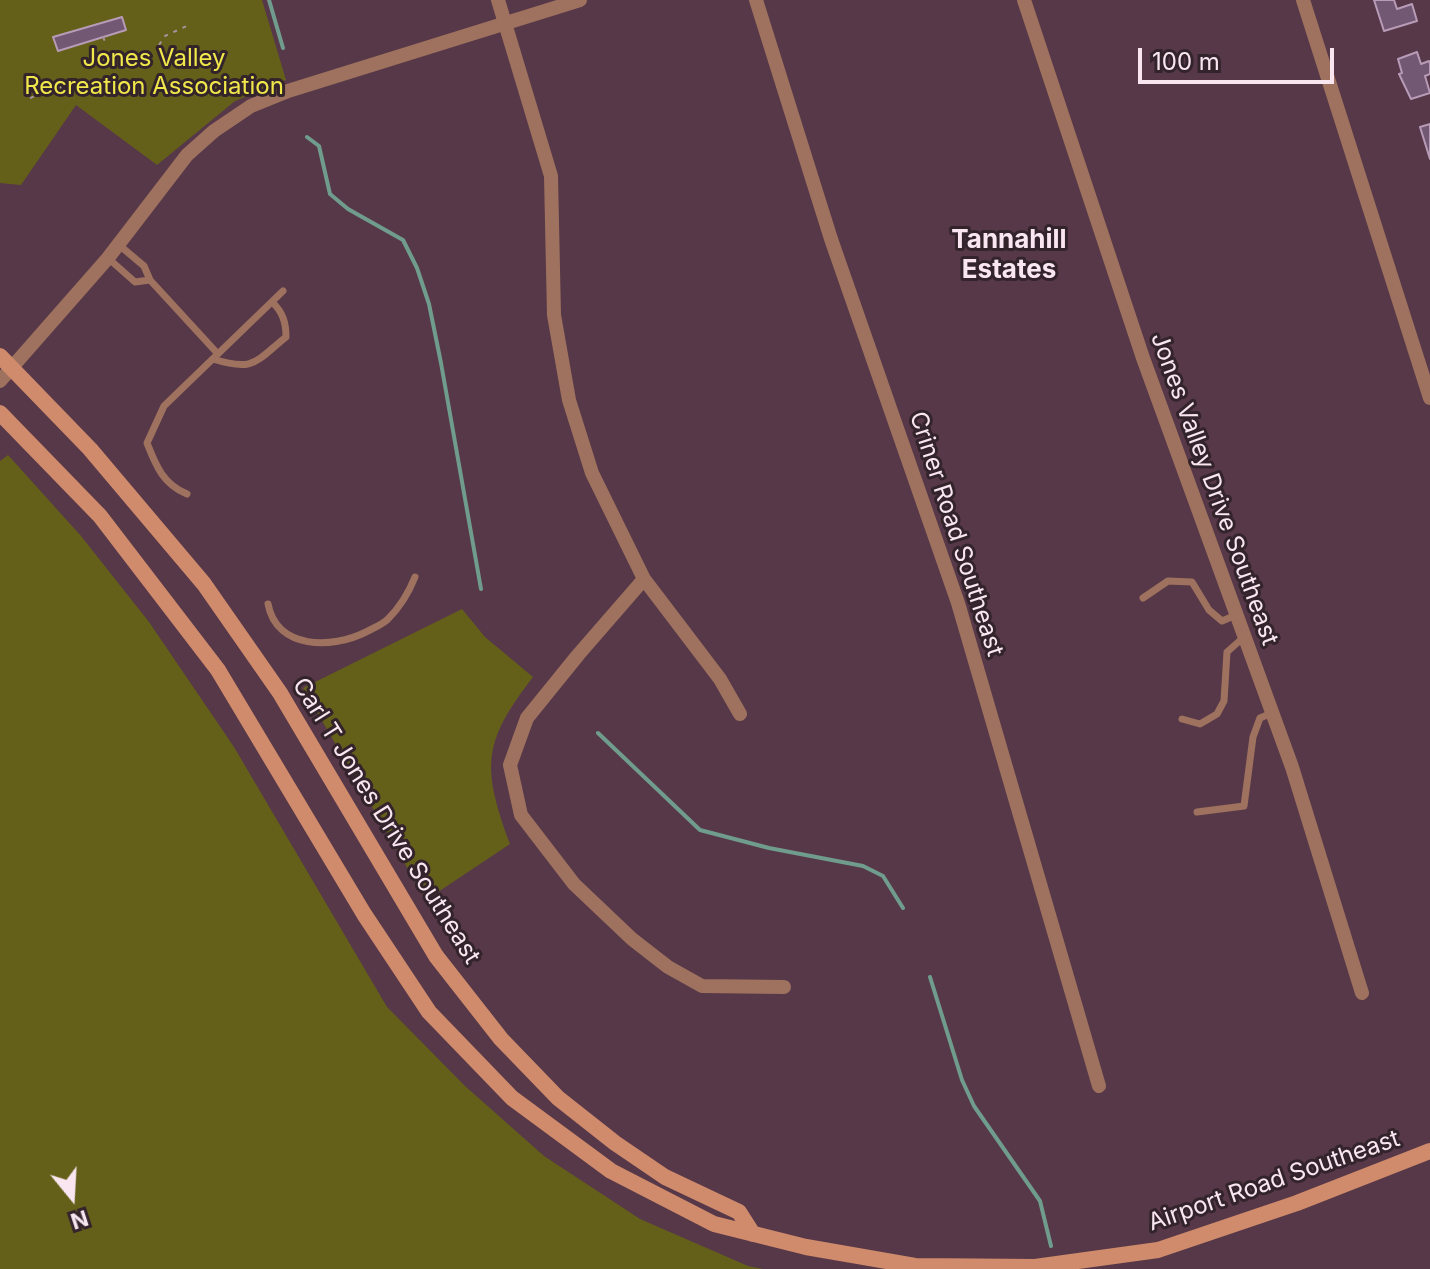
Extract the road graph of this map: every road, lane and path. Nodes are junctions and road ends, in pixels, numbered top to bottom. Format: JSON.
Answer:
{"nodes":[{"id":1,"x":498,"y":0,"type":"edge"},
{"id":2,"x":580,"y":0,"type":"edge"},
{"id":3,"x":756,"y":0,"type":"edge"},
{"id":4,"x":1024,"y":0,"type":"edge"},
{"id":5,"x":1303,"y":0,"type":"edge"},
{"id":6,"x":505,"y":23,"type":"junction"},
{"id":7,"x":191,"y":24,"type":"dead end"},
{"id":8,"x":103,"y":37,"type":"dead end"},
{"id":9,"x":159,"y":45,"type":"dead end"},
{"id":10,"x":107,"y":46,"type":"dead end"},
{"id":11,"x":67,"y":85,"type":"dead end"},
{"id":12,"x":30,"y":98,"type":"dead end"},
{"id":13,"x":119,"y":245,"type":"junction"},
{"id":14,"x":108,"y":258,"type":"junction"},
{"id":15,"x":150,"y":280,"type":"junction"},
{"id":16,"x":283,"y":291,"type":"dead end"},
{"id":17,"x":272,"y":302,"type":"junction"},
{"id":18,"x":216,"y":357,"type":"junction"},
{"id":19,"x":6,"y":362,"type":"edge"},
{"id":20,"x":0,"y":381,"type":"edge"},
{"id":21,"x":1430,"y":398,"type":"edge"},
{"id":22,"x":0,"y":413,"type":"edge"},
{"id":23,"x":187,"y":494,"type":"dead end"},
{"id":24,"x":415,"y":577,"type":"dead end"},
{"id":25,"x":644,"y":579,"type":"junction"},
{"id":26,"x":1143,"y":598,"type":"dead end"},
{"id":27,"x":268,"y":604,"type":"dead end"},
{"id":28,"x":1236,"y":615,"type":"junction"},
{"id":29,"x":1244,"y":637,"type":"junction"},
{"id":30,"x":1272,"y":713,"type":"junction"},
{"id":31,"x":740,"y":714,"type":"dead end"},
{"id":32,"x":1182,"y":719,"type":"dead end"},
{"id":33,"x":1197,"y":812,"type":"dead end"},
{"id":34,"x":784,"y":987,"type":"dead end"},
{"id":35,"x":1362,"y":993,"type":"dead end"},
{"id":36,"x":1099,"y":1086,"type":"dead end"},
{"id":37,"x":1430,"y":1151,"type":"edge"},
{"id":38,"x":753,"y":1234,"type":"junction"},
{"id":39,"x":995,"y":1268,"type":"edge"}],
"edges":[{"from":1,"to":6,"type":"street"},
{"from":2,"to":6,"type":"street"},
{"from":3,"to":36,"type":"street","name":"Criner Road Southeast"},
{"from":4,"to":28,"type":"street","name":"Jones Valley Drive Southeast"},
{"from":5,"to":21,"type":"street"},
{"from":6,"to":13,"type":"street"},
{"from":6,"to":25,"type":"street"},
{"from":7,"to":9,"type":"path"},
{"from":8,"to":10,"type":"path"},
{"from":11,"to":12,"type":"path"},
{"from":13,"to":14,"type":"street"},
{"from":13,"to":15,"type":"lane"},
{"from":14,"to":15,"type":"lane"},
{"from":14,"to":19,"type":"street"},
{"from":15,"to":18,"type":"lane"},
{"from":16,"to":17,"type":"lane"},
{"from":17,"to":18,"type":"lane"},
{"from":17,"to":18,"type":"lane"},
{"from":18,"to":23,"type":"lane"},
{"from":19,"to":20,"type":"street"},
{"from":19,"to":38,"type":"main road","name":"Carl T Jones Drive Southeast"},
{"from":22,"to":38,"type":"main road"},
{"from":24,"to":27,"type":"lane"},
{"from":25,"to":31,"type":"street"},
{"from":25,"to":34,"type":"street"},
{"from":26,"to":28,"type":"lane"},
{"from":28,"to":29,"type":"street","name":"Jones Valley Drive Southeast"},
{"from":29,"to":30,"type":"street","name":"Jones Valley Drive Southeast"},
{"from":29,"to":32,"type":"lane"},
{"from":30,"to":33,"type":"lane"},
{"from":30,"to":35,"type":"street","name":"Jones Valley Drive Southeast"},
{"from":37,"to":39,"type":"main road","name":"Airport Road Southeast"},
{"from":38,"to":39,"type":"main road","name":"Airport Road Southeast"}]}
